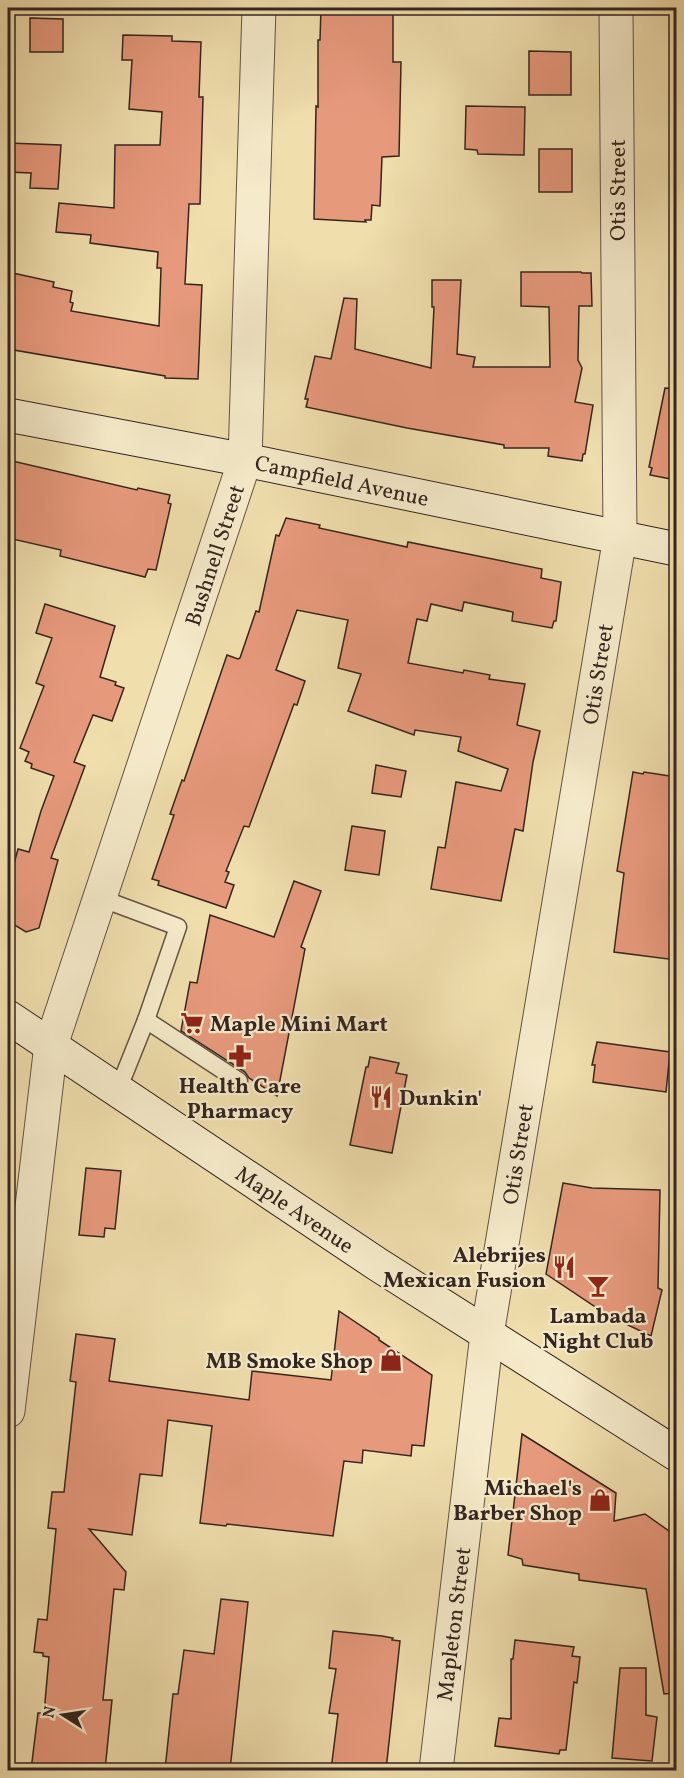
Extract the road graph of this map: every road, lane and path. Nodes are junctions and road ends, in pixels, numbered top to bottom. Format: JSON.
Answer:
{"nodes":[{"id":1,"x":260,"y":8,"type":"edge"},
{"id":2,"x":616,"y":8,"type":"edge"},
{"id":3,"x":8,"y":415,"type":"edge"},
{"id":4,"x":245,"y":460,"type":"junction"},
{"id":5,"x":620,"y":537,"type":"junction"},
{"id":6,"x":676,"y":549,"type":"edge"},
{"id":7,"x":100,"y":898,"type":"junction"},
{"id":8,"x":8,"y":1017,"type":"edge"},
{"id":9,"x":146,"y":1020,"type":"junction"},
{"id":10,"x":51,"y":1045,"type":"junction"},
{"id":11,"x":238,"y":1081,"type":"dead end"},
{"id":12,"x":118,"y":1090,"type":"junction"},
{"id":13,"x":487,"y":1334,"type":"junction"},
{"id":14,"x":8,"y":1411,"type":"edge"},
{"id":15,"x":676,"y":1454,"type":"edge"},
{"id":16,"x":436,"y":1770,"type":"edge"}],
"edges":[{"from":1,"to":4,"type":"street","name":"Bushnell Street"},
{"from":2,"to":5,"type":"street","name":"Otis Street"},
{"from":3,"to":4,"type":"street","name":"Campfield Avenue"},
{"from":4,"to":5,"type":"street","name":"Campfield Avenue"},
{"from":4,"to":7,"type":"street","name":"Bushnell Street"},
{"from":5,"to":6,"type":"street","name":"Campfield Avenue"},
{"from":5,"to":13,"type":"street","name":"Otis Street"},
{"from":7,"to":9,"type":"lane"},
{"from":7,"to":10,"type":"street","name":"Bushnell Street"},
{"from":8,"to":10,"type":"street","name":"Maple Avenue"},
{"from":9,"to":11,"type":"lane"},
{"from":9,"to":12,"type":"lane"},
{"from":10,"to":12,"type":"street","name":"Maple Avenue"},
{"from":10,"to":14,"type":"street","name":"Bushnell Street"},
{"from":12,"to":13,"type":"street","name":"Maple Avenue"},
{"from":13,"to":15,"type":"street","name":"Maple Avenue"},
{"from":13,"to":16,"type":"street","name":"Mapleton Street"}]}
